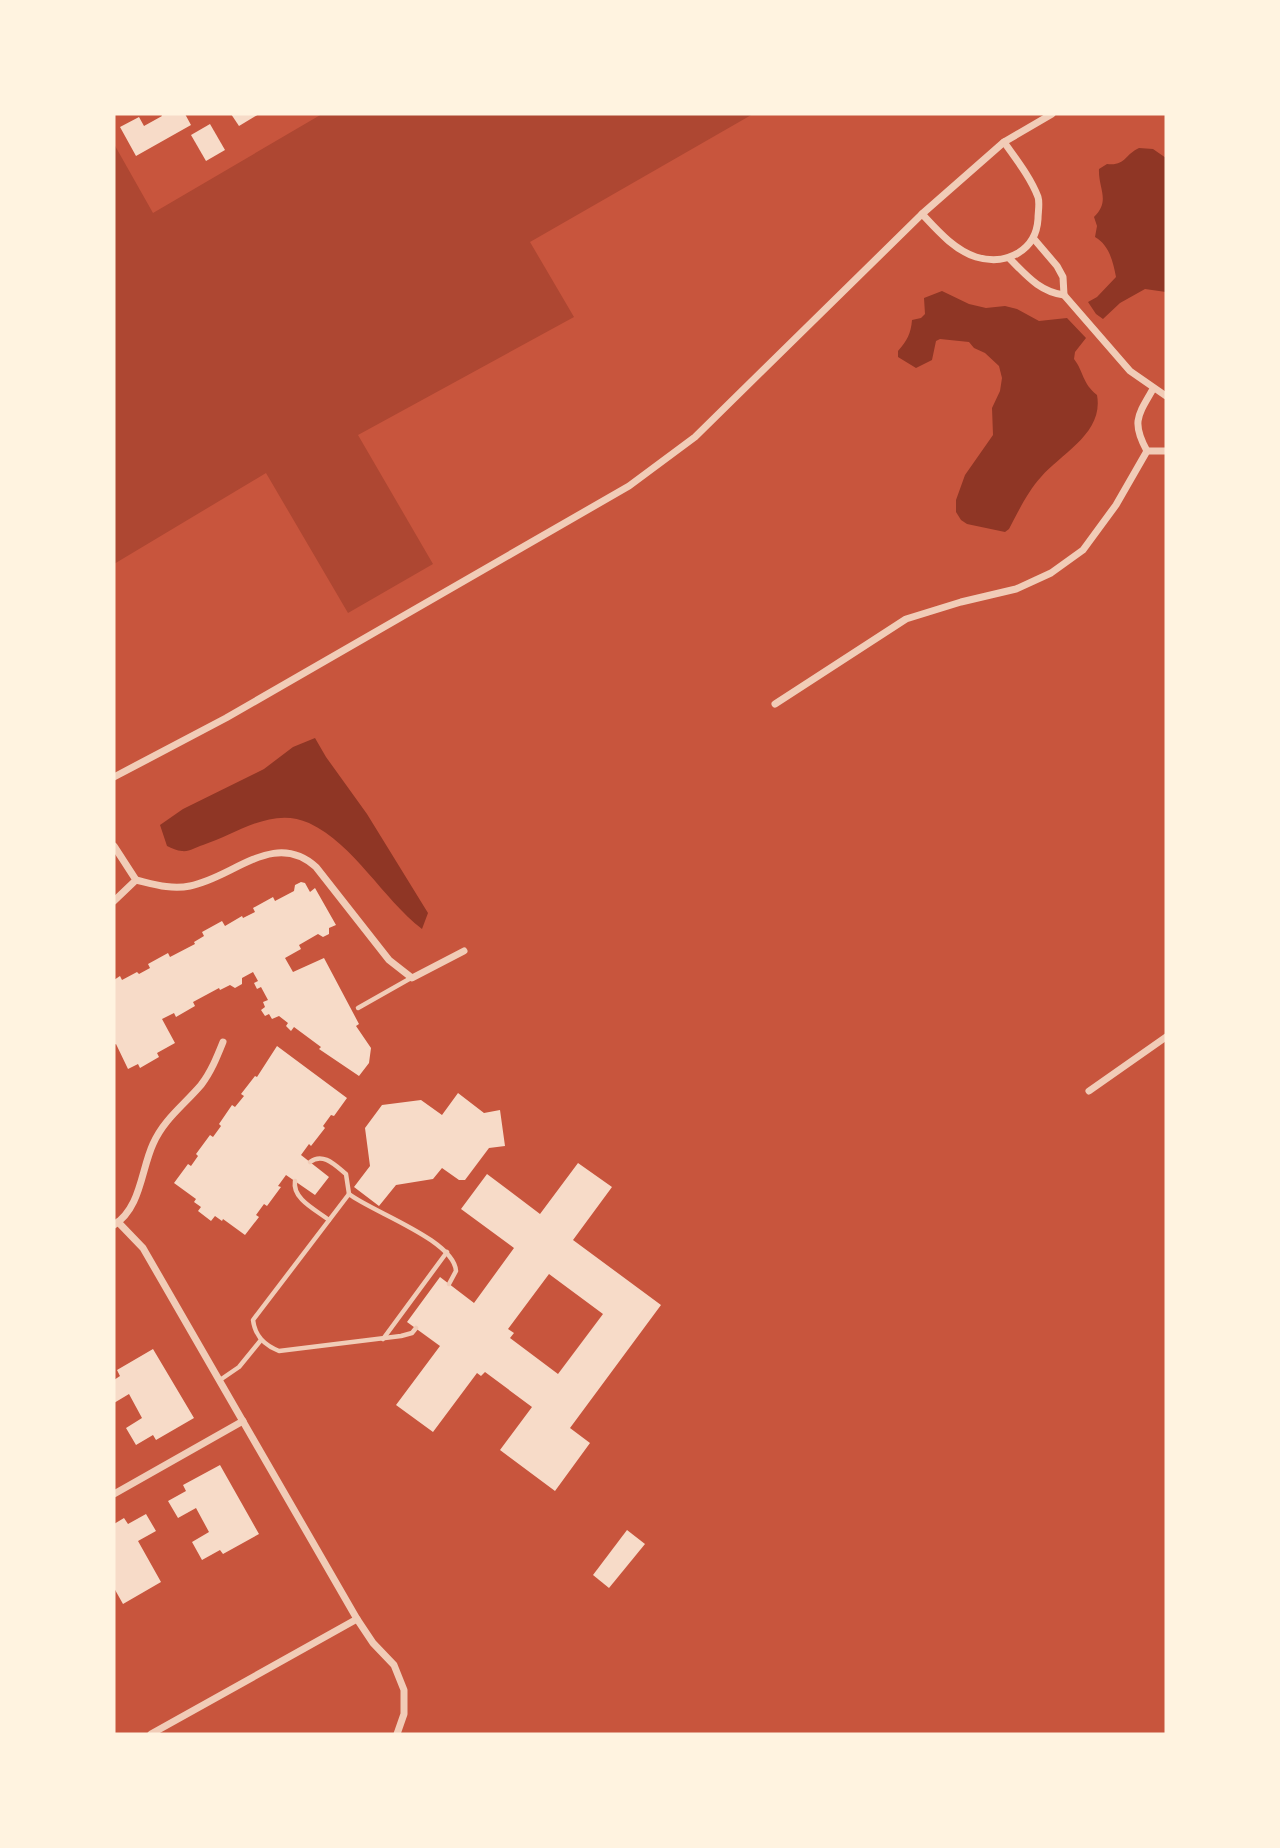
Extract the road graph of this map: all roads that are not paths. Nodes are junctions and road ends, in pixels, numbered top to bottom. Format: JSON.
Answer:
{"nodes":[{"id":1,"x":1052,"y":114,"type":"edge"},
{"id":2,"x":1004,"y":142,"type":"junction"},
{"id":3,"x":922,"y":214,"type":"junction"},
{"id":4,"x":1034,"y":239,"type":"junction"},
{"id":5,"x":1010,"y":260,"type":"junction"},
{"id":6,"x":1064,"y":295,"type":"junction"},
{"id":7,"x":1153,"y":389,"type":"junction"},
{"id":8,"x":1166,"y":396,"type":"edge"},
{"id":9,"x":1147,"y":451,"type":"junction"},
{"id":10,"x":1166,"y":451,"type":"edge"},
{"id":11,"x":775,"y":704,"type":"dead end"},
{"id":12,"x":114,"y":777,"type":"edge"},
{"id":13,"x":114,"y":846,"type":"edge"},
{"id":14,"x":136,"y":880,"type":"junction"},
{"id":15,"x":114,"y":901,"type":"edge"},
{"id":16,"x":464,"y":951,"type":"dead end"},
{"id":17,"x":412,"y":978,"type":"junction"},
{"id":18,"x":358,"y":1008,"type":"dead end"},
{"id":19,"x":1166,"y":1037,"type":"edge"},
{"id":20,"x":223,"y":1042,"type":"dead end"},
{"id":21,"x":1089,"y":1091,"type":"dead end"},
{"id":22,"x":310,"y":1162,"type":"dead end"},
{"id":23,"x":295,"y":1181,"type":"dead end"},
{"id":24,"x":349,"y":1194,"type":"junction"},
{"id":25,"x":329,"y":1220,"type":"junction"},
{"id":26,"x":116,"y":1223,"type":"edge"},
{"id":27,"x":447,"y":1252,"type":"junction"},
{"id":28,"x":449,"y":1284,"type":"dead end"},
{"id":29,"x":416,"y":1328,"type":"dead end"},
{"id":30,"x":382,"y":1339,"type":"junction"},
{"id":31,"x":261,"y":1340,"type":"junction"},
{"id":32,"x":219,"y":1380,"type":"junction"},
{"id":33,"x":243,"y":1421,"type":"junction"},
{"id":34,"x":114,"y":1494,"type":"edge"},
{"id":35,"x":357,"y":1619,"type":"junction"},
{"id":36,"x":151,"y":1734,"type":"edge"},
{"id":37,"x":397,"y":1734,"type":"edge"}],
"edges":[{"from":1,"to":2,"type":"street"},
{"from":2,"to":3,"type":"street"},
{"from":2,"to":4,"type":"street"},
{"from":3,"to":5,"type":"street"},
{"from":3,"to":12,"type":"street"},
{"from":4,"to":5,"type":"street"},
{"from":4,"to":6,"type":"street"},
{"from":5,"to":6,"type":"street"},
{"from":6,"to":7,"type":"street"},
{"from":7,"to":8,"type":"street"},
{"from":7,"to":9,"type":"street"},
{"from":9,"to":10,"type":"street"},
{"from":9,"to":11,"type":"street"},
{"from":13,"to":14,"type":"street"},
{"from":14,"to":15,"type":"street"},
{"from":14,"to":17,"type":"street"},
{"from":16,"to":17,"type":"street"},
{"from":17,"to":18,"type":"lane"},
{"from":19,"to":21,"type":"street"},
{"from":20,"to":26,"type":"street"},
{"from":22,"to":24,"type":"lane"},
{"from":23,"to":25,"type":"lane"},
{"from":24,"to":25,"type":"lane"},
{"from":24,"to":27,"type":"lane"},
{"from":25,"to":31,"type":"lane"},
{"from":26,"to":32,"type":"street"},
{"from":27,"to":28,"type":"lane"},
{"from":27,"to":30,"type":"lane"},
{"from":29,"to":30,"type":"lane"},
{"from":30,"to":31,"type":"lane"},
{"from":31,"to":32,"type":"lane"},
{"from":32,"to":33,"type":"street"},
{"from":33,"to":34,"type":"street"},
{"from":33,"to":35,"type":"street"},
{"from":35,"to":36,"type":"street"},
{"from":35,"to":37,"type":"street"}]}
